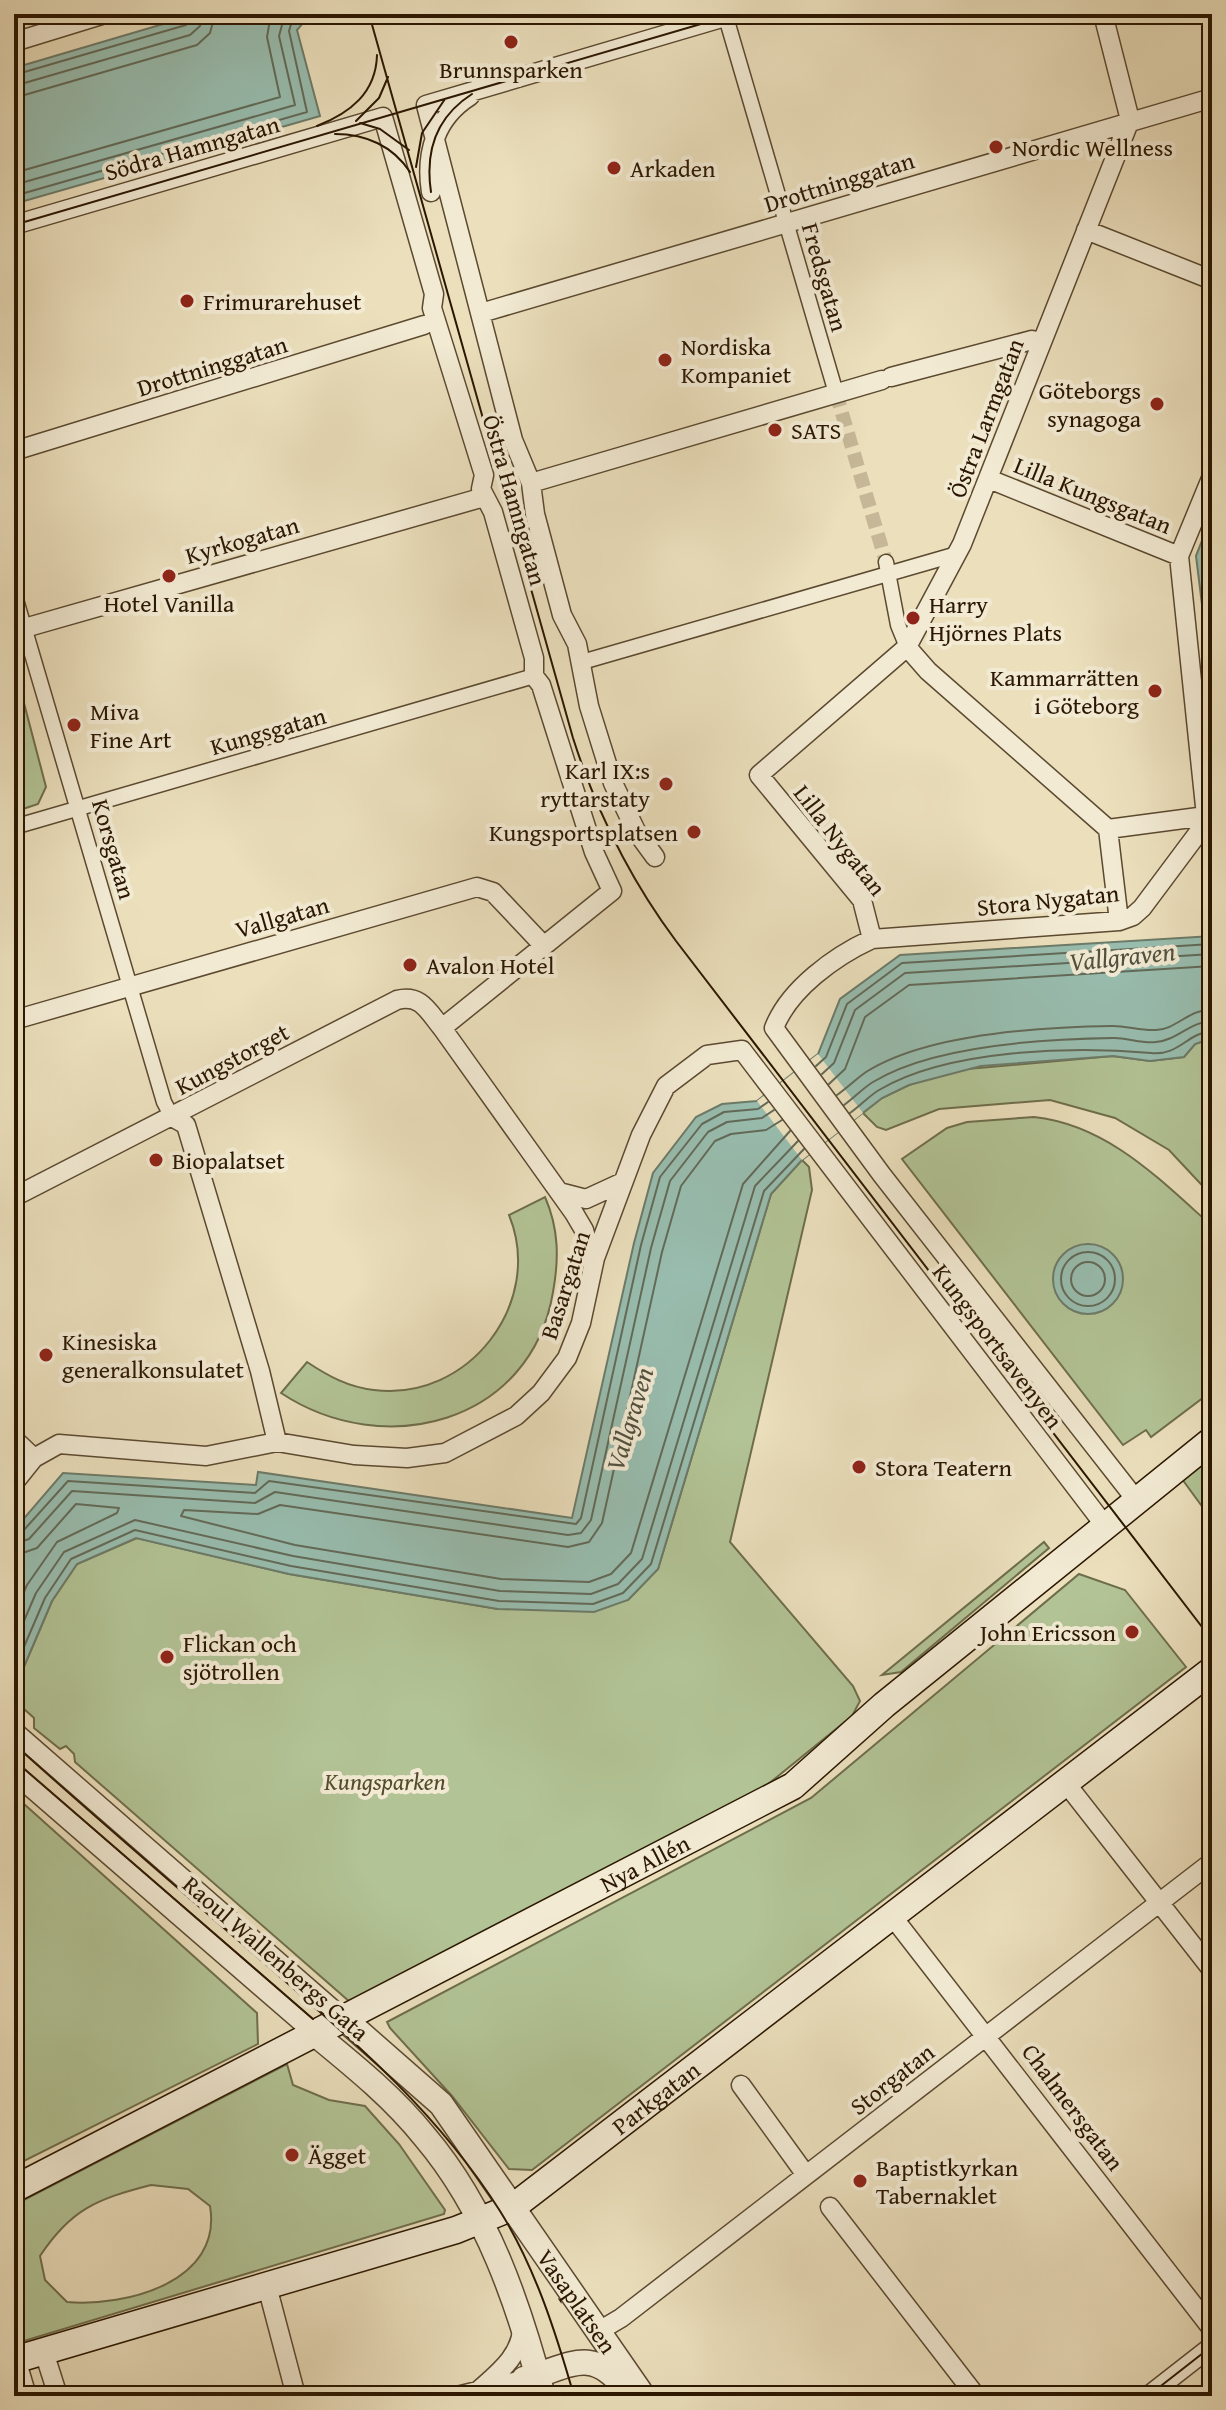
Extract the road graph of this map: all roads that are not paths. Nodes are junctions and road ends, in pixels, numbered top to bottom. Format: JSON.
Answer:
{"nodes":[{"id":1,"x":41,"y":14,"type":"edge"},
{"id":2,"x":105,"y":14,"type":"edge"},
{"id":3,"x":1103,"y":14,"type":"edge"},
{"id":4,"x":729,"y":20,"type":"edge"},
{"id":5,"x":47,"y":32,"type":"junction"},
{"id":6,"x":14,"y":42,"type":"edge"},
{"id":7,"x":490,"y":86,"type":"junction"},
{"id":8,"x":1212,"y":98,"type":"edge"},
{"id":9,"x":383,"y":117,"type":"joint"},
{"id":10,"x":1130,"y":120,"type":"junction"},
{"id":11,"x":313,"y":127,"type":"dead end"},
{"id":12,"x":435,"y":136,"type":"junction"},
{"id":13,"x":431,"y":192,"type":"dead end"},
{"id":14,"x":14,"y":215,"type":"edge"},
{"id":15,"x":786,"y":223,"type":"junction"},
{"id":16,"x":14,"y":225,"type":"edge"},
{"id":17,"x":1086,"y":230,"type":"junction"},
{"id":18,"x":1212,"y":280,"type":"edge"},
{"id":19,"x":481,"y":313,"type":"junction"},
{"id":20,"x":424,"y":325,"type":"dead end"},
{"id":21,"x":1042,"y":342,"type":"junction"},
{"id":22,"x":836,"y":393,"type":"junction"},
{"id":23,"x":14,"y":451,"type":"edge"},
{"id":24,"x":1212,"y":476,"type":"edge"},
{"id":25,"x":989,"y":479,"type":"junction"},
{"id":26,"x":531,"y":483,"type":"junction"},
{"id":27,"x":484,"y":497,"type":"junction"},
{"id":28,"x":957,"y":554,"type":"junction"},
{"id":29,"x":1179,"y":556,"type":"junction"},
{"id":30,"x":888,"y":569,"type":"junction"},
{"id":31,"x":14,"y":593,"type":"edge"},
{"id":32,"x":19,"y":630,"type":"edge"},
{"id":33,"x":907,"y":647,"type":"junction"},
{"id":34,"x":582,"y":662,"type":"junction"},
{"id":35,"x":534,"y":676,"type":"junction"},
{"id":36,"x":759,"y":775,"type":"joint"},
{"id":37,"x":79,"y":808,"type":"junction"},
{"id":38,"x":1206,"y":816,"type":"junction"},
{"id":39,"x":14,"y":827,"type":"edge"},
{"id":40,"x":1108,"y":829,"type":"junction"},
{"id":41,"x":655,"y":857,"type":"dead end"},
{"id":42,"x":1119,"y":921,"type":"junction"},
{"id":43,"x":872,"y":939,"type":"junction"},
{"id":44,"x":544,"y":946,"type":"junction"},
{"id":45,"x":131,"y":987,"type":"junction"},
{"id":46,"x":14,"y":1020,"type":"edge"},
{"id":47,"x":442,"y":1028,"type":"junction"},
{"id":48,"x":742,"y":1050,"type":"joint"},
{"id":49,"x":172,"y":1117,"type":"junction"},
{"id":50,"x":623,"y":1182,"type":"junction"},
{"id":51,"x":559,"y":1192,"type":"junction"},
{"id":52,"x":14,"y":1197,"type":"edge"},
{"id":53,"x":593,"y":1268,"type":"junction"},
{"id":54,"x":14,"y":1439,"type":"edge"},
{"id":55,"x":1212,"y":1440,"type":"edge"},
{"id":56,"x":277,"y":1442,"type":"junction"},
{"id":57,"x":34,"y":1458,"type":"junction"},
{"id":58,"x":14,"y":1483,"type":"edge"},
{"id":59,"x":1137,"y":1501,"type":"junction"},
{"id":60,"x":1106,"y":1527,"type":"junction"},
{"id":61,"x":1212,"y":1670,"type":"edge"},
{"id":62,"x":14,"y":1731,"type":"edge"},
{"id":63,"x":14,"y":1773,"type":"edge"},
{"id":64,"x":1065,"y":1782,"type":"junction"},
{"id":65,"x":1212,"y":1862,"type":"edge"},
{"id":66,"x":1159,"y":1903,"type":"junction"},
{"id":67,"x":892,"y":1916,"type":"junction"},
{"id":68,"x":1212,"y":1970,"type":"edge"},
{"id":69,"x":343,"y":2018,"type":"junction"},
{"id":70,"x":314,"y":2033,"type":"junction"},
{"id":71,"x":988,"y":2035,"type":"junction"},
{"id":72,"x":741,"y":2085,"type":"dead end"},
{"id":73,"x":806,"y":2175,"type":"junction"},
{"id":74,"x":14,"y":2189,"type":"edge"},
{"id":75,"x":513,"y":2207,"type":"junction"},
{"id":76,"x":830,"y":2207,"type":"dead end"},
{"id":77,"x":481,"y":2221,"type":"junction"},
{"id":78,"x":267,"y":2286,"type":"junction"},
{"id":79,"x":522,"y":2324,"type":"junction"},
{"id":80,"x":1212,"y":2329,"type":"edge"},
{"id":81,"x":599,"y":2331,"type":"junction"},
{"id":82,"x":1212,"y":2346,"type":"edge"},
{"id":83,"x":44,"y":2352,"type":"junction"},
{"id":84,"x":15,"y":2360,"type":"edge"},
{"id":85,"x":534,"y":2384,"type":"edge"},
{"id":86,"x":478,"y":2391,"type":"junction"},
{"id":87,"x":27,"y":2396,"type":"edge"},
{"id":88,"x":58,"y":2396,"type":"edge"},
{"id":89,"x":296,"y":2396,"type":"edge"},
{"id":90,"x":457,"y":2396,"type":"edge"},
{"id":91,"x":631,"y":2396,"type":"edge"},
{"id":92,"x":643,"y":2396,"type":"edge"},
{"id":93,"x":976,"y":2396,"type":"edge"},
{"id":94,"x":1148,"y":2396,"type":"edge"}],
"edges":[{"from":1,"to":5,"type":"street"},
{"from":2,"to":5,"type":"street"},
{"from":3,"to":10,"type":"street"},
{"from":4,"to":7,"type":"street"},
{"from":4,"to":15,"type":"street","name":"Fredsgatan"},
{"from":5,"to":6,"type":"street"},
{"from":7,"to":12,"type":"street"},
{"from":7,"to":12,"type":"street","name":"Östra Hamngatan"},
{"from":8,"to":10,"type":"street","name":"Drottninggatan"},
{"from":9,"to":16,"type":"street","name":"Södra Hamngatan"},
{"from":9,"to":27,"type":"street","name":"Östra Hamngatan"},
{"from":10,"to":15,"type":"street","name":"Drottninggatan"},
{"from":10,"to":17,"type":"street","name":"Östra Larmgatan"},
{"from":11,"to":14,"type":"street","name":"Södra Hamngatan"},
{"from":12,"to":13,"type":"street"},
{"from":12,"to":19,"type":"street","name":"Östra Hamngatan"},
{"from":15,"to":19,"type":"street","name":"Drottninggatan"},
{"from":15,"to":22,"type":"street","name":"Fredsgatan"},
{"from":17,"to":18,"type":"street"},
{"from":17,"to":21,"type":"street","name":"Östra Larmgatan"},
{"from":19,"to":26,"type":"street","name":"Östra Hamngatan"},
{"from":20,"to":23,"type":"street","name":"Drottninggatan"},
{"from":21,"to":22,"type":"street"},
{"from":21,"to":25,"type":"street","name":"Östra Larmgatan"},
{"from":22,"to":26,"type":"street"},
{"from":24,"to":29,"type":"street"},
{"from":25,"to":28,"type":"street","name":"Östra Larmgatan"},
{"from":25,"to":29,"type":"street","name":"Lilla Kungsgatan"},
{"from":26,"to":34,"type":"street","name":"Östra Hamngatan"},
{"from":27,"to":32,"type":"street","name":"Kyrkogatan"},
{"from":27,"to":35,"type":"street","name":"Östra Hamngatan"},
{"from":28,"to":30,"type":"street"},
{"from":28,"to":33,"type":"street","name":"Östra Larmgatan"},
{"from":29,"to":38,"type":"street"},
{"from":30,"to":33,"type":"street"},
{"from":30,"to":34,"type":"street"},
{"from":31,"to":32,"type":"street","name":"Korsgatan"},
{"from":32,"to":37,"type":"street","name":"Korsgatan"},
{"from":33,"to":36,"type":"street","name":"Östra Larmgatan"},
{"from":33,"to":40,"type":"street"},
{"from":34,"to":41,"type":"street","name":"Östra Hamngatan"},
{"from":35,"to":37,"type":"street","name":"Kungsgatan"},
{"from":35,"to":44,"type":"street","name":"Östra Hamngatan"},
{"from":36,"to":43,"type":"street","name":"Lilla Nygatan"},
{"from":37,"to":39,"type":"street","name":"Kungsgatan"},
{"from":37,"to":45,"type":"street","name":"Korsgatan"},
{"from":38,"to":40,"type":"street"},
{"from":38,"to":42,"type":"street","name":"Stora Nygatan"},
{"from":40,"to":42,"type":"street"},
{"from":42,"to":43,"type":"street","name":"Stora Nygatan"},
{"from":43,"to":59,"type":"street","name":"Kungsportsavenyen"},
{"from":44,"to":45,"type":"street","name":"Vallgatan"},
{"from":44,"to":47,"type":"street"},
{"from":45,"to":46,"type":"street","name":"Vallgatan"},
{"from":45,"to":49,"type":"street","name":"Korsgatan"},
{"from":47,"to":49,"type":"street","name":"Kungstorget"},
{"from":47,"to":51,"type":"street","name":"Kungstorget"},
{"from":48,"to":50,"type":"street","name":"Basargatan"},
{"from":48,"to":60,"type":"street","name":"Kungsportsavenyen"},
{"from":49,"to":52,"type":"street"},
{"from":49,"to":56,"type":"street","name":"Kungstorget"},
{"from":50,"to":51,"type":"street"},
{"from":50,"to":53,"type":"street","name":"Basargatan"},
{"from":51,"to":53,"type":"street","name":"Kungstorget"},
{"from":53,"to":56,"type":"street","name":"Basargatan"},
{"from":54,"to":57,"type":"street"},
{"from":55,"to":59,"type":"main road","name":"Nya Allén"},
{"from":56,"to":57,"type":"street","name":"Basargatan"},
{"from":57,"to":58,"type":"street"},
{"from":59,"to":60,"type":"main road","name":"Nya Allén"},
{"from":60,"to":69,"type":"main road","name":"Nya Allén"},
{"from":61,"to":64,"type":"main road","name":"Parkgatan"},
{"from":62,"to":69,"type":"street","name":"Raoul Wallenbergs Gata"},
{"from":63,"to":70,"type":"street","name":"Raoul Wallenbergs Gata"},
{"from":64,"to":66,"type":"street"},
{"from":64,"to":67,"type":"main road","name":"Parkgatan"},
{"from":65,"to":66,"type":"street","name":"Storgatan"},
{"from":66,"to":68,"type":"street"},
{"from":66,"to":71,"type":"street","name":"Storgatan"},
{"from":67,"to":71,"type":"street","name":"Chalmersgatan"},
{"from":67,"to":75,"type":"main road","name":"Parkgatan"},
{"from":69,"to":70,"type":"main road","name":"Nya Allén"},
{"from":69,"to":75,"type":"street","name":"Raoul Wallenbergs Gata"},
{"from":70,"to":74,"type":"main road","name":"Nya Allén"},
{"from":70,"to":77,"type":"street","name":"Raoul Wallenbergs Gata"},
{"from":71,"to":73,"type":"street","name":"Storgatan"},
{"from":71,"to":80,"type":"street","name":"Chalmersgatan"},
{"from":72,"to":73,"type":"street"},
{"from":73,"to":81,"type":"street","name":"Storgatan"},
{"from":75,"to":77,"type":"main road","name":"Parkgatan"},
{"from":75,"to":81,"type":"street","name":"Vasaplatsen"},
{"from":76,"to":93,"type":"street"},
{"from":77,"to":78,"type":"main road","name":"Parkgatan"},
{"from":77,"to":79,"type":"street","name":"Vasaplatsen"},
{"from":78,"to":83,"type":"main road","name":"Parkgatan"},
{"from":78,"to":89,"type":"street"},
{"from":79,"to":85,"type":"street","name":"Vasaplatsen"},
{"from":79,"to":86,"type":"street"},
{"from":81,"to":92,"type":"street","name":"Vasaplatsen"},
{"from":82,"to":94,"type":"street"},
{"from":83,"to":84,"type":"main road","name":"Parkgatan"},
{"from":83,"to":88,"type":"street"},
{"from":84,"to":87,"type":"street"},
{"from":85,"to":86,"type":"street"},
{"from":85,"to":91,"type":"street","name":"Vasaplatsen"},
{"from":86,"to":90,"type":"street"}]}
